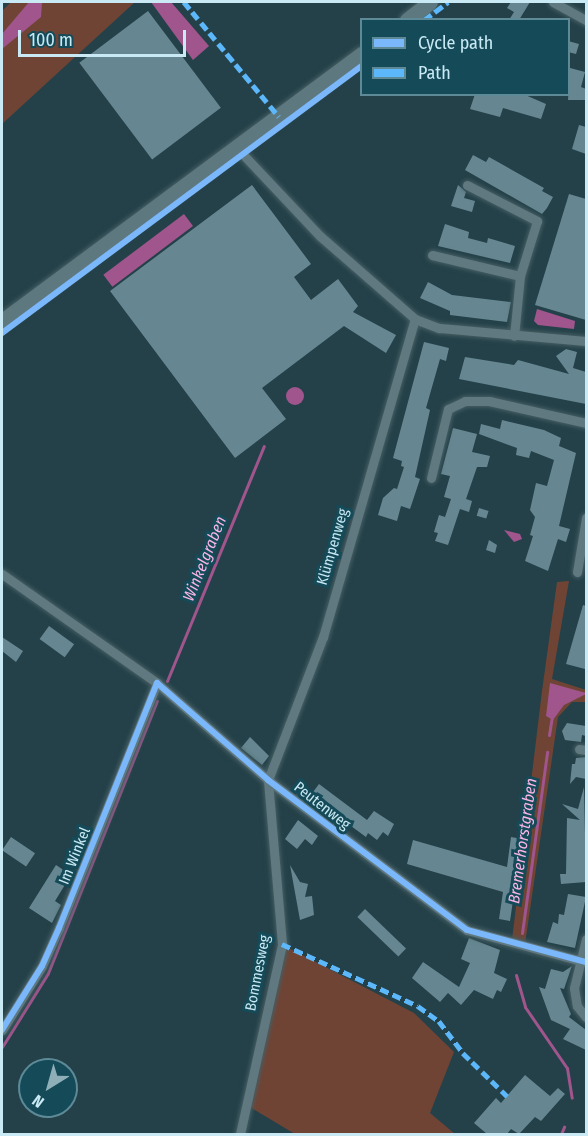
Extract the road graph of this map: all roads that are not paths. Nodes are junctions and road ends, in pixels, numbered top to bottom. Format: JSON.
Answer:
{"nodes":[{"id":1,"x":430,"y":2,"type":"edge"},
{"id":2,"x":553,"y":2,"type":"edge"},
{"id":3,"x":410,"y":18,"type":"edge"},
{"id":4,"x":586,"y":20,"type":"edge"},
{"id":5,"x":360,"y":56,"type":"edge"},
{"id":6,"x":237,"y":148,"type":"junction"},
{"id":7,"x":467,"y":185,"type":"dead end"},
{"id":8,"x":432,"y":255,"type":"dead end"},
{"id":9,"x":520,"y":276,"type":"junction"},
{"id":10,"x":415,"y":319,"type":"junction"},
{"id":11,"x":2,"y":321,"type":"edge"},
{"id":12,"x":514,"y":336,"type":"junction"},
{"id":13,"x":586,"y":341,"type":"edge"},
{"id":14,"x":586,"y":423,"type":"edge"},
{"id":15,"x":431,"y":478,"type":"dead end"},
{"id":16,"x":586,"y":518,"type":"edge"},
{"id":17,"x":577,"y":572,"type":"dead end"},
{"id":18,"x":2,"y":574,"type":"edge"},
{"id":19,"x":157,"y":683,"type":"junction"},
{"id":20,"x":268,"y":780,"type":"junction"},
{"id":21,"x":586,"y":939,"type":"edge"},
{"id":22,"x":583,"y":961,"type":"edge"},
{"id":23,"x":586,"y":1017,"type":"edge"},
{"id":24,"x":2,"y":1030,"type":"edge"},
{"id":25,"x":240,"y":1134,"type":"edge"}],
"edges":[{"from":1,"to":3,"type":"main road"},
{"from":2,"to":4,"type":"street"},
{"from":5,"to":6,"type":"main road"},
{"from":6,"to":10,"type":"street"},
{"from":6,"to":11,"type":"main road"},
{"from":7,"to":9,"type":"street"},
{"from":8,"to":9,"type":"street"},
{"from":9,"to":12,"type":"street"},
{"from":10,"to":12,"type":"street"},
{"from":10,"to":20,"type":"street","name":"Klümpenweg"},
{"from":12,"to":13,"type":"street"},
{"from":14,"to":15,"type":"street"},
{"from":16,"to":17,"type":"street"},
{"from":18,"to":19,"type":"street","name":"Peutenweg"},
{"from":19,"to":20,"type":"street","name":"Peutenweg"},
{"from":19,"to":24,"type":"street","name":"Im Winkel"},
{"from":20,"to":22,"type":"street","name":"Peutenweg"},
{"from":20,"to":25,"type":"street","name":"Bommesweg"},
{"from":21,"to":22,"type":"street"},
{"from":22,"to":23,"type":"street"}]}
